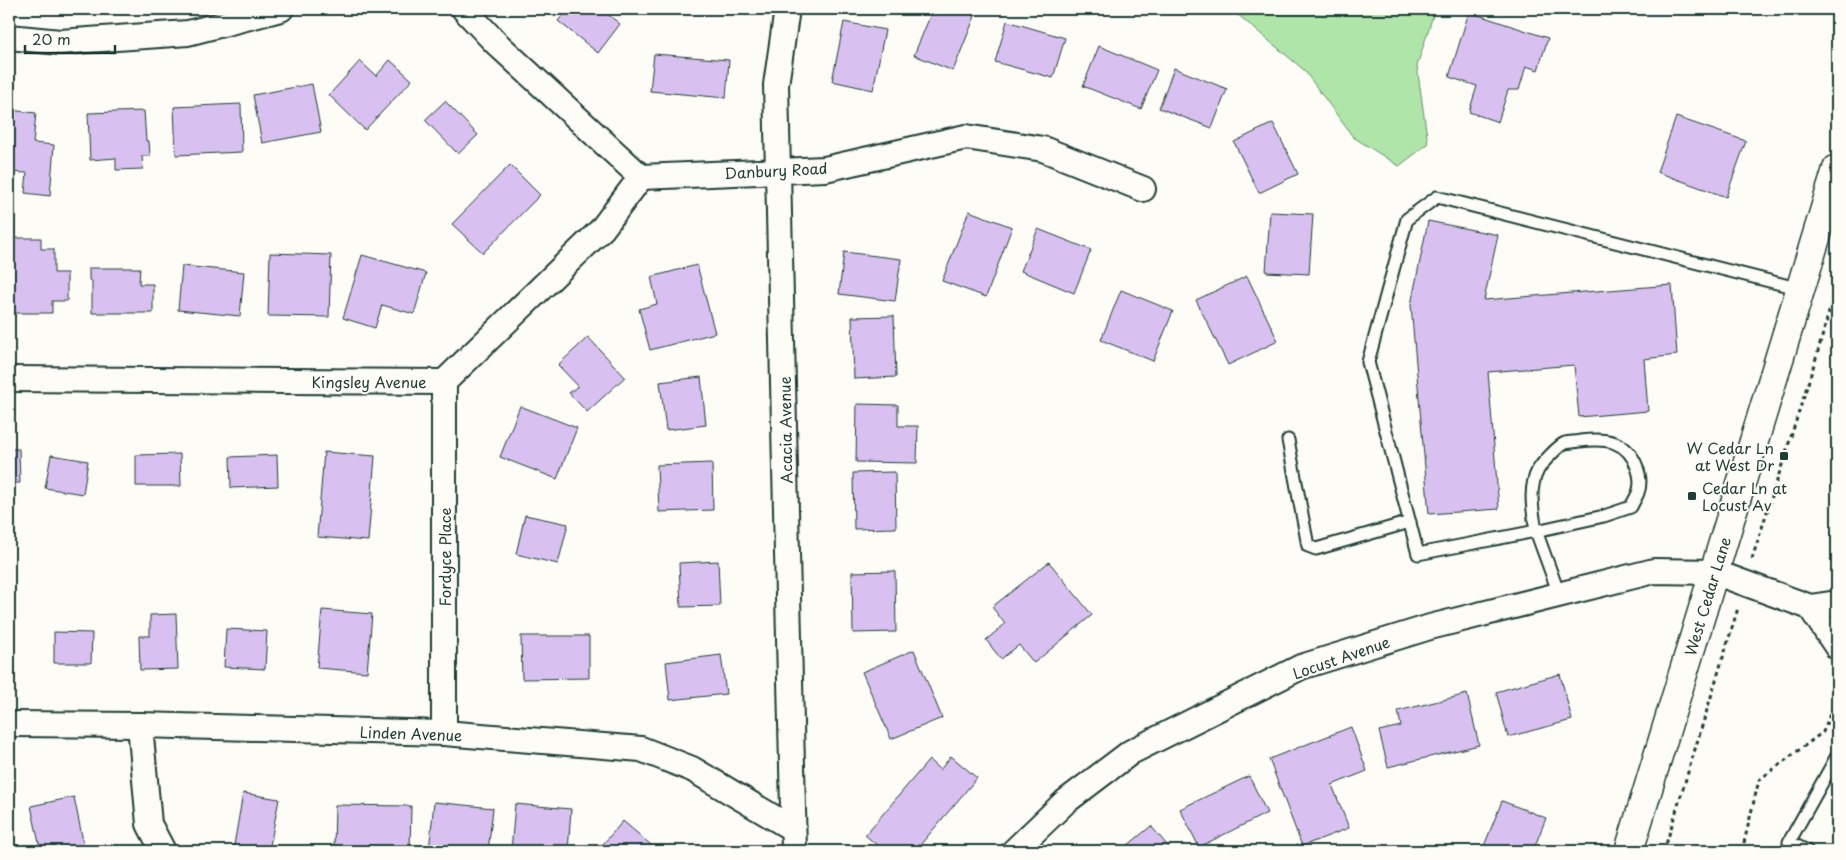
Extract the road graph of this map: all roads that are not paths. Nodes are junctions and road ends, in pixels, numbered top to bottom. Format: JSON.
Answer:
{"nodes":[{"id":1,"x":281,"y":9,"type":"edge"},
{"id":2,"x":464,"y":9,"type":"edge"},
{"id":3,"x":787,"y":9,"type":"edge"},
{"id":4,"x":9,"y":37,"type":"edge"},
{"id":5,"x":1837,"y":169,"type":"edge"},
{"id":6,"x":779,"y":170,"type":"junction"},
{"id":7,"x":641,"y":177,"type":"junction"},
{"id":8,"x":1143,"y":189,"type":"dead end"},
{"id":9,"x":1801,"y":289,"type":"junction"},
{"id":10,"x":9,"y":379,"type":"edge"},
{"id":11,"x":444,"y":382,"type":"junction"},
{"id":12,"x":1288,"y":440,"type":"dead end"},
{"id":13,"x":1410,"y":522,"type":"junction"},
{"id":14,"x":1536,"y":531,"type":"junction"},
{"id":15,"x":1714,"y":572,"type":"junction"},
{"id":16,"x":1559,"y":594,"type":"junction"},
{"id":17,"x":1837,"y":603,"type":"edge"},
{"id":18,"x":1810,"y":607,"type":"junction"},
{"id":19,"x":1837,"y":647,"type":"edge"},
{"id":20,"x":9,"y":724,"type":"edge"},
{"id":21,"x":140,"y":725,"type":"junction"},
{"id":22,"x":444,"y":733,"type":"junction"},
{"id":23,"x":1837,"y":756,"type":"edge"},
{"id":24,"x":794,"y":840,"type":"edge"},
{"id":25,"x":163,"y":851,"type":"edge"},
{"id":26,"x":1014,"y":851,"type":"edge"},
{"id":27,"x":1629,"y":851,"type":"edge"},
{"id":28,"x":1807,"y":851,"type":"edge"}],
"edges":[{"from":1,"to":4,"type":"street"},
{"from":2,"to":7,"type":"street"},
{"from":3,"to":6,"type":"street","name":"Acacia Avenue"},
{"from":5,"to":9,"type":"main road","name":"West Cedar Lane"},
{"from":6,"to":7,"type":"street","name":"Danbury Road"},
{"from":6,"to":8,"type":"street","name":"Danbury Road"},
{"from":6,"to":24,"type":"street","name":"Acacia Avenue"},
{"from":7,"to":11,"type":"street","name":"Kingsley Avenue"},
{"from":9,"to":13,"type":"lane"},
{"from":9,"to":15,"type":"main road","name":"West Cedar Lane"},
{"from":10,"to":11,"type":"street","name":"Kingsley Avenue"},
{"from":11,"to":22,"type":"street","name":"Fordyce Place"},
{"from":12,"to":13,"type":"lane"},
{"from":13,"to":14,"type":"lane"},
{"from":14,"to":14,"type":"lane"},
{"from":14,"to":16,"type":"lane"},
{"from":15,"to":16,"type":"street","name":"Locust Avenue"},
{"from":15,"to":18,"type":"street","name":"Locust Avenue"},
{"from":15,"to":27,"type":"main road","name":"West Cedar Lane"},
{"from":16,"to":26,"type":"street","name":"Locust Avenue"},
{"from":17,"to":18,"type":"street"},
{"from":18,"to":19,"type":"street"},
{"from":20,"to":21,"type":"street","name":"Linden Avenue"},
{"from":21,"to":22,"type":"street","name":"Linden Avenue"},
{"from":21,"to":25,"type":"street"},
{"from":22,"to":24,"type":"street","name":"Linden Avenue"},
{"from":23,"to":28,"type":"lane"}]}
